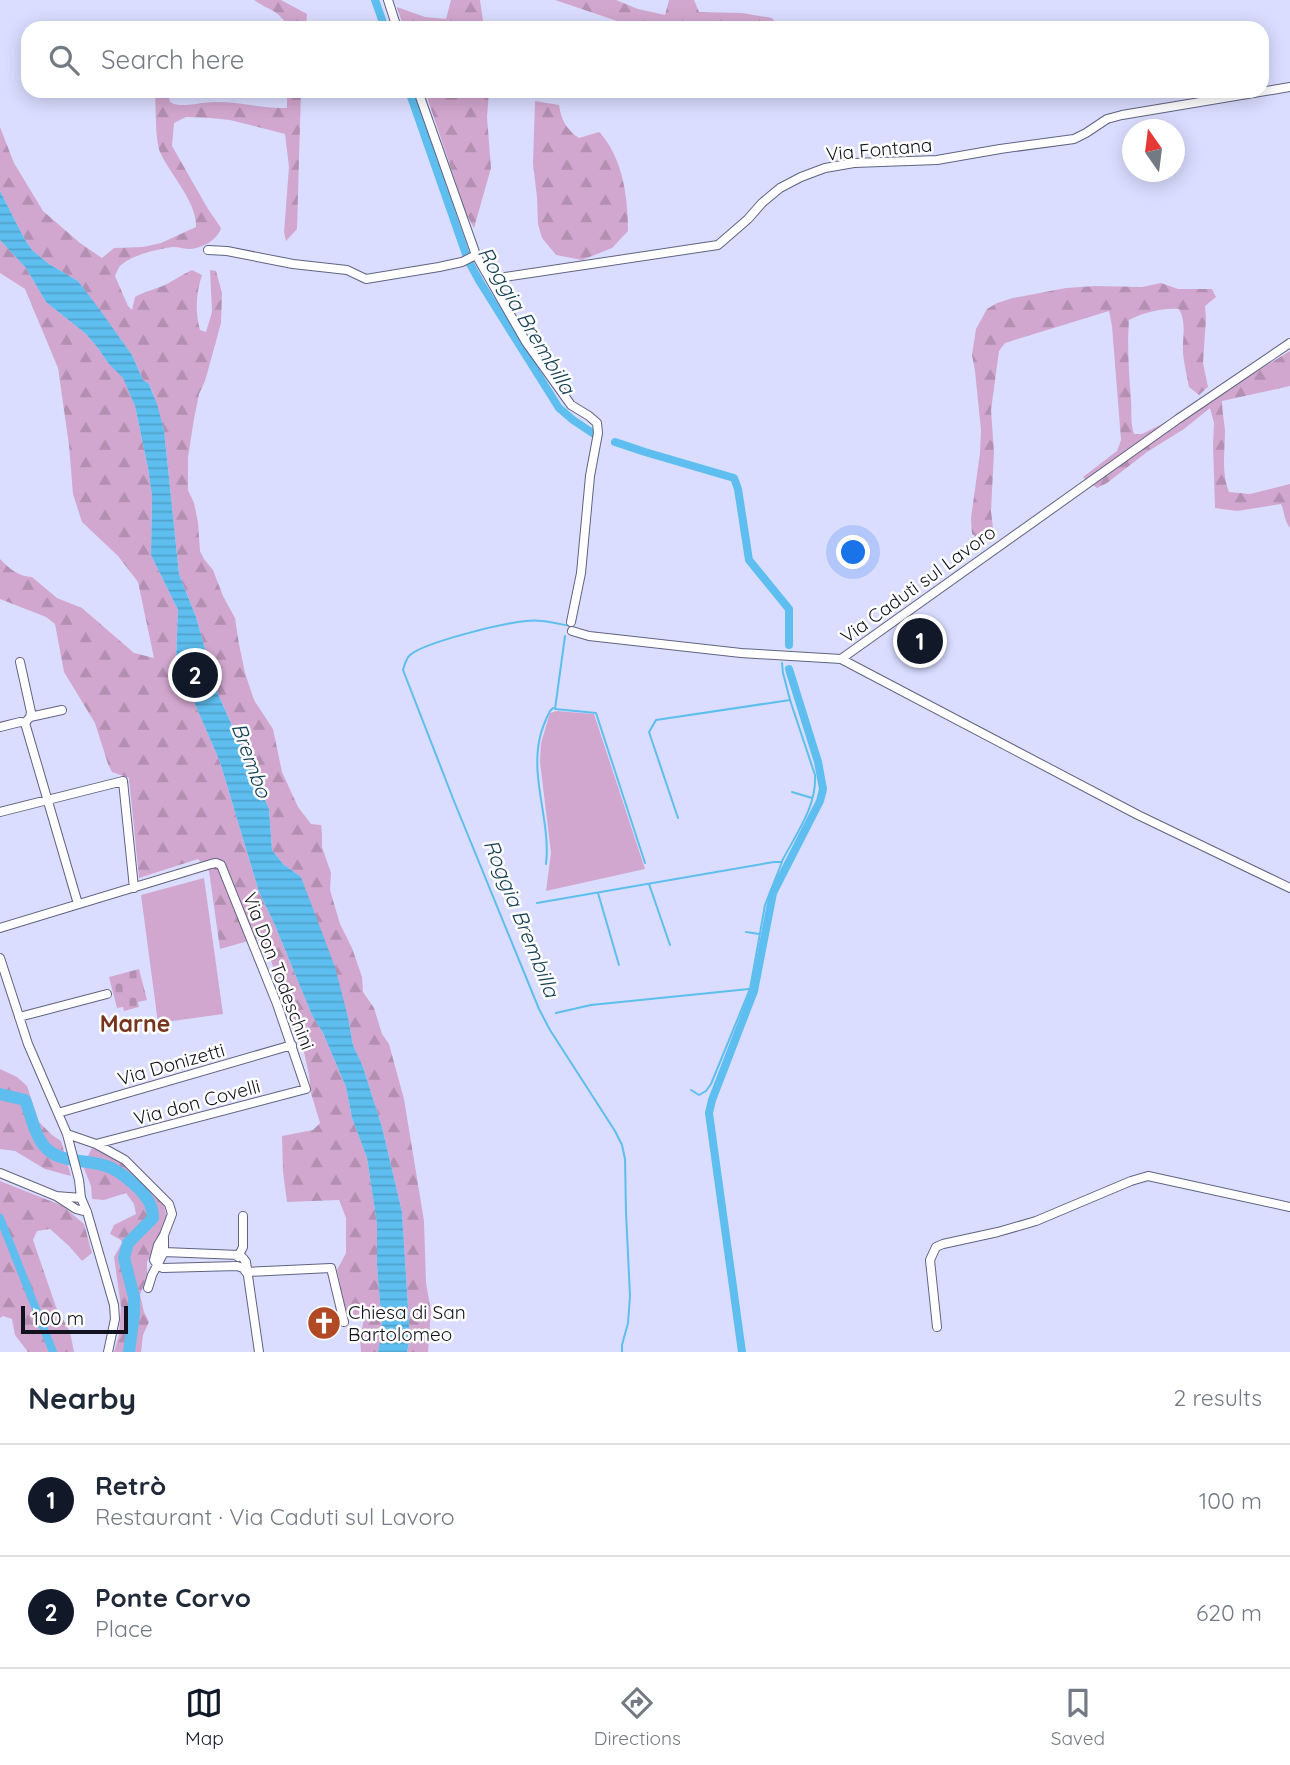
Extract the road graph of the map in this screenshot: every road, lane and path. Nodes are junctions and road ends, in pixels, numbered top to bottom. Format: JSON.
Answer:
{"nodes":[{"id":1,"x":388,"y":0,"type":"edge"},
{"id":2,"x":395,"y":21,"type":"edge"},
{"id":3,"x":1290,"y":87,"type":"edge"},
{"id":4,"x":1269,"y":90,"type":"edge"},
{"id":5,"x":420,"y":98,"type":"edge"},
{"id":6,"x":1224,"y":98,"type":"edge"},
{"id":7,"x":208,"y":250,"type":"dead end"},
{"id":8,"x":475,"y":256,"type":"junction"},
{"id":9,"x":489,"y":277,"type":"junction"},
{"id":10,"x":1290,"y":343,"type":"edge"},
{"id":11,"x":841,"y":659,"type":"junction"},
{"id":12,"x":20,"y":662,"type":"dead end"},
{"id":13,"x":62,"y":710,"type":"dead end"},
{"id":14,"x":28,"y":720,"type":"junction"},
{"id":15,"x":0,"y":727,"type":"edge"},
{"id":16,"x":47,"y":800,"type":"junction"},
{"id":17,"x":0,"y":812,"type":"edge"},
{"id":18,"x":134,"y":888,"type":"junction"},
{"id":19,"x":1290,"y":888,"type":"edge"},
{"id":20,"x":78,"y":904,"type":"junction"},
{"id":21,"x":0,"y":928,"type":"edge"},
{"id":22,"x":0,"y":958,"type":"edge"},
{"id":23,"x":107,"y":994,"type":"dead end"},
{"id":24,"x":19,"y":1017,"type":"junction"},
{"id":25,"x":292,"y":1045,"type":"junction"},
{"id":26,"x":306,"y":1090,"type":"joint"},
{"id":27,"x":58,"y":1113,"type":"junction"},
{"id":28,"x":66,"y":1134,"type":"junction"},
{"id":29,"x":96,"y":1144,"type":"junction"},
{"id":30,"x":0,"y":1173,"type":"edge"},
{"id":31,"x":56,"y":1196,"type":"junction"},
{"id":32,"x":81,"y":1198,"type":"junction"},
{"id":33,"x":1290,"y":1207,"type":"edge"},
{"id":34,"x":87,"y":1212,"type":"junction"},
{"id":35,"x":243,"y":1216,"type":"dead end"},
{"id":36,"x":164,"y":1235,"type":"junction"},
{"id":37,"x":164,"y":1252,"type":"junction"},
{"id":38,"x":239,"y":1255,"type":"junction"},
{"id":39,"x":158,"y":1266,"type":"junction"},
{"id":40,"x":237,"y":1266,"type":"junction"},
{"id":41,"x":246,"y":1272,"type":"junction"},
{"id":42,"x":148,"y":1288,"type":"dead end"},
{"id":43,"x":344,"y":1322,"type":"dead end"},
{"id":44,"x":937,"y":1327,"type":"dead end"},
{"id":45,"x":108,"y":1352,"type":"edge"},
{"id":46,"x":259,"y":1352,"type":"edge"}],
"edges":[{"from":1,"to":2,"type":"street"},
{"from":3,"to":4,"type":"street","name":"Via Fontana"},
{"from":5,"to":8,"type":"street"},
{"from":6,"to":9,"type":"street","name":"Via Fontana"},
{"from":7,"to":8,"type":"street"},
{"from":8,"to":9,"type":"street"},
{"from":9,"to":11,"type":"street"},
{"from":10,"to":11,"type":"street","name":"Via Caduti sul Lavoro"},
{"from":11,"to":19,"type":"street","name":"Via Caduti sul Lavoro"},
{"from":12,"to":14,"type":"street"},
{"from":13,"to":14,"type":"street"},
{"from":14,"to":15,"type":"street"},
{"from":14,"to":16,"type":"street"},
{"from":16,"to":17,"type":"street"},
{"from":16,"to":18,"type":"street"},
{"from":16,"to":20,"type":"street"},
{"from":18,"to":20,"type":"street"},
{"from":18,"to":25,"type":"street","name":"Via Don Todeschini"},
{"from":20,"to":21,"type":"street"},
{"from":22,"to":24,"type":"street"},
{"from":23,"to":24,"type":"street"},
{"from":24,"to":27,"type":"street"},
{"from":25,"to":26,"type":"street","name":"Via Don Todeschini"},
{"from":25,"to":27,"type":"street","name":"Via Donizetti"},
{"from":26,"to":29,"type":"street","name":"Via don Covelli"},
{"from":27,"to":28,"type":"street"},
{"from":28,"to":29,"type":"street"},
{"from":28,"to":32,"type":"street"},
{"from":29,"to":36,"type":"street"},
{"from":30,"to":31,"type":"street"},
{"from":31,"to":32,"type":"street"},
{"from":31,"to":34,"type":"street"},
{"from":32,"to":34,"type":"street"},
{"from":33,"to":44,"type":"street"},
{"from":34,"to":45,"type":"street"},
{"from":35,"to":38,"type":"street"},
{"from":36,"to":37,"type":"street"},
{"from":36,"to":39,"type":"street"},
{"from":37,"to":38,"type":"street"},
{"from":37,"to":39,"type":"street"},
{"from":38,"to":40,"type":"street"},
{"from":38,"to":41,"type":"street"},
{"from":39,"to":40,"type":"street"},
{"from":39,"to":42,"type":"street"},
{"from":40,"to":41,"type":"street"},
{"from":41,"to":43,"type":"street"},
{"from":41,"to":46,"type":"street"}]}
